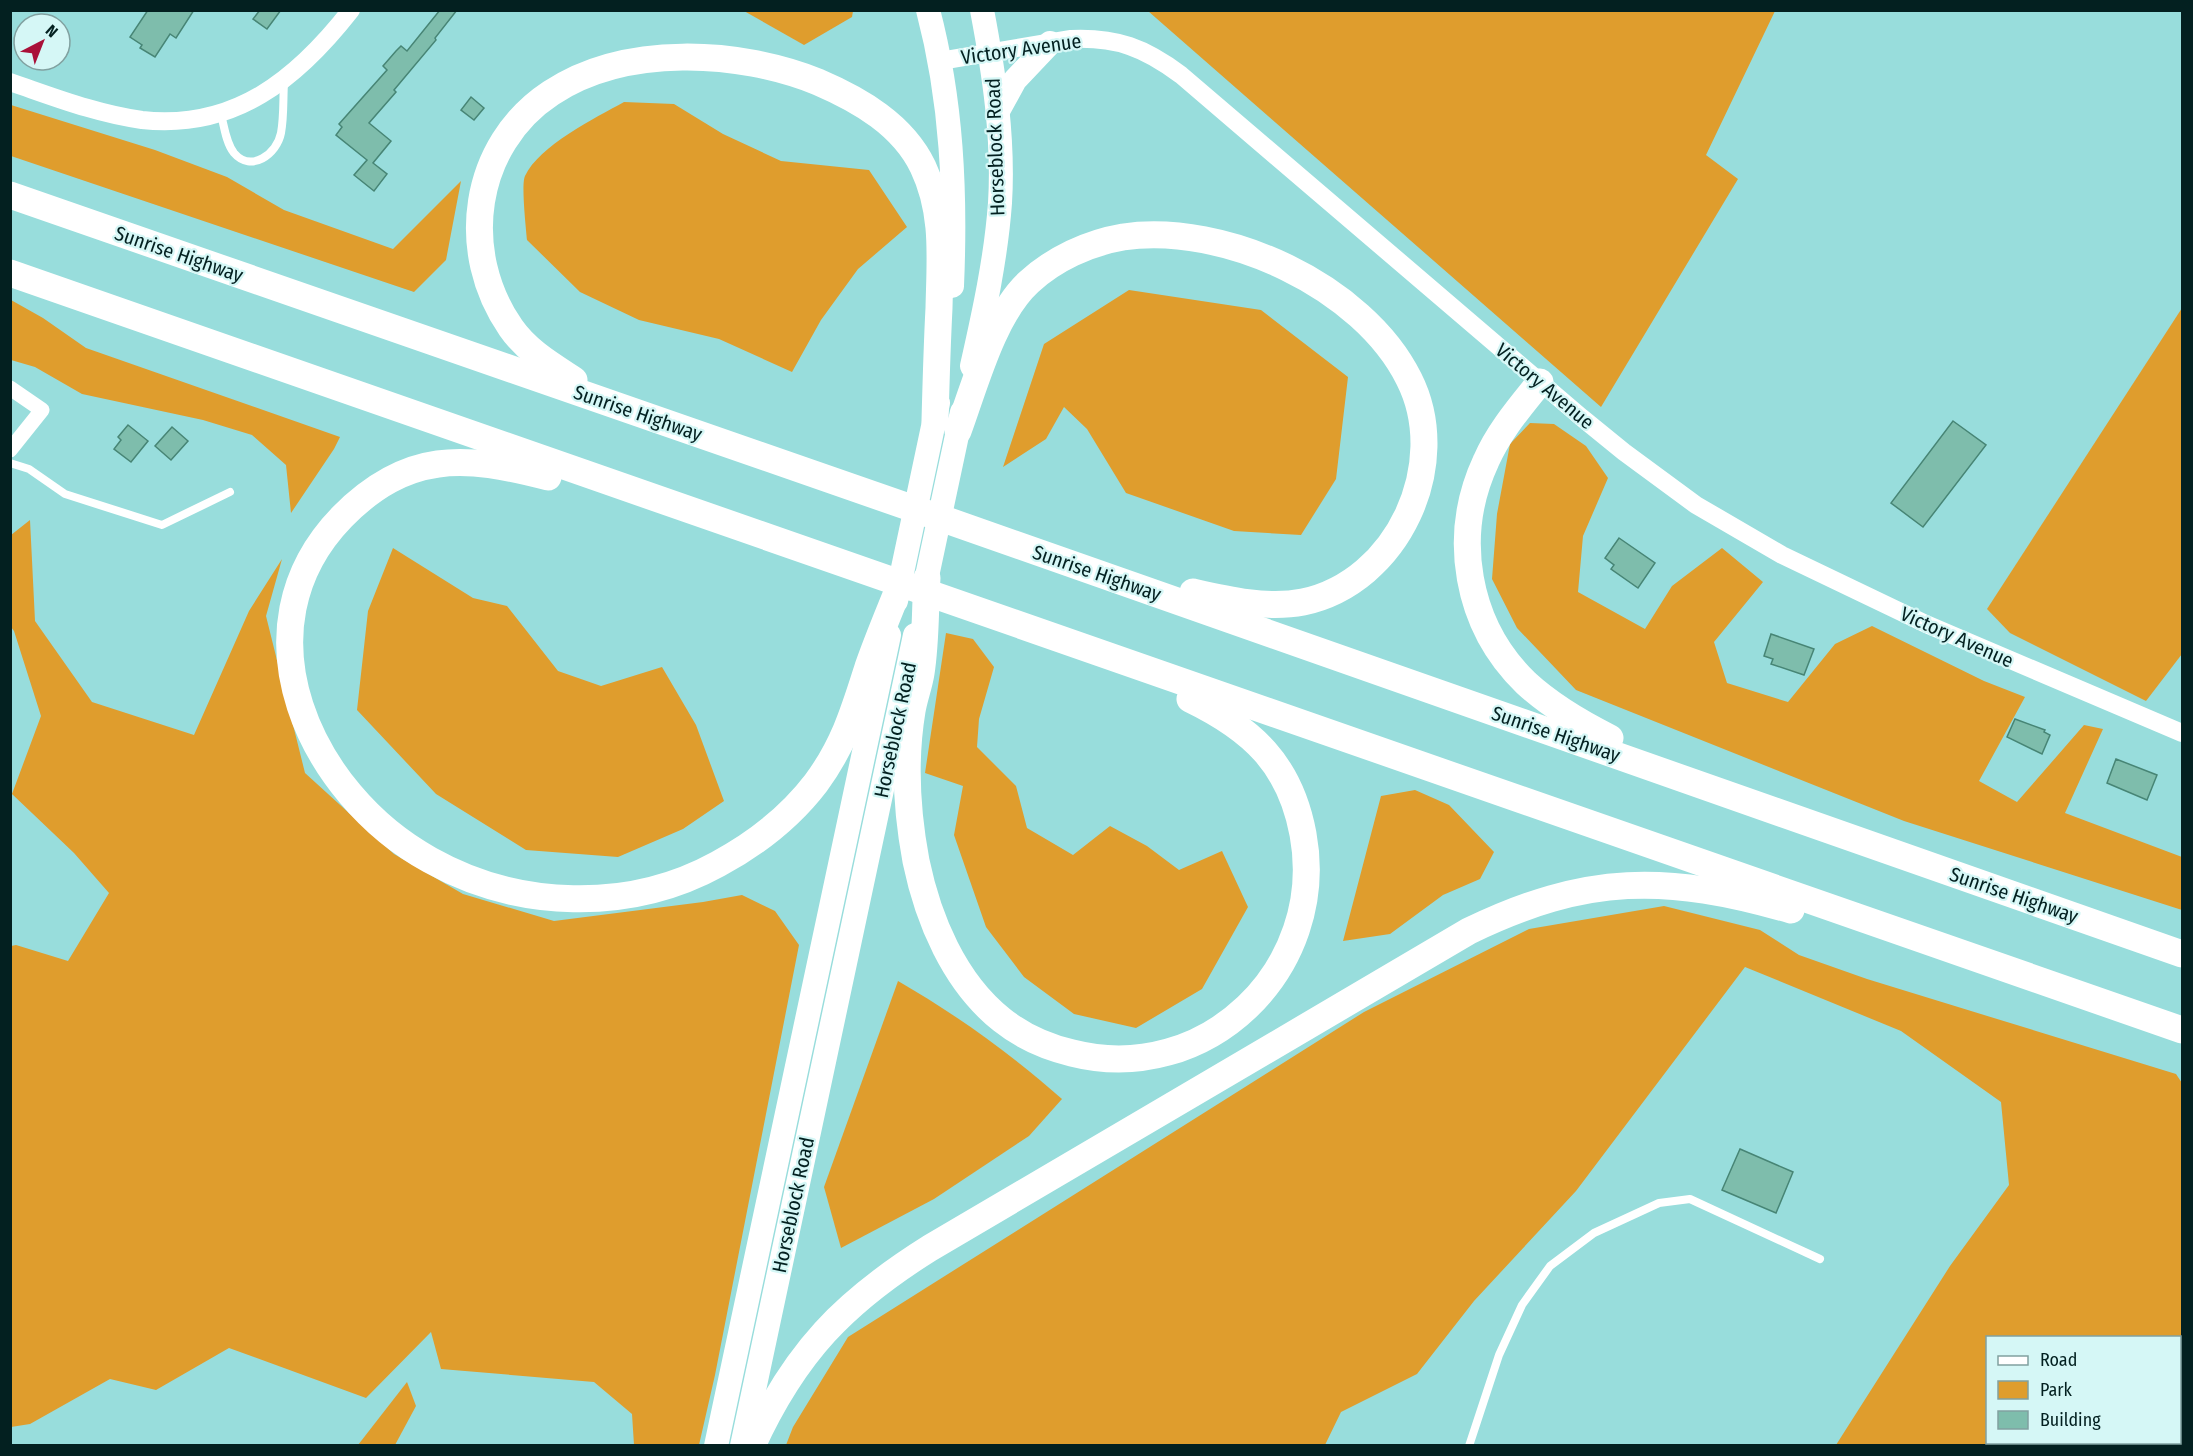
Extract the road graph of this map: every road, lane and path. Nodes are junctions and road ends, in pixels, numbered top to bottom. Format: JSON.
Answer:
{"nodes":[{"id":1,"x":351,"y":10,"type":"edge"},
{"id":2,"x":928,"y":10,"type":"edge"},
{"id":3,"x":982,"y":10,"type":"edge"},
{"id":4,"x":1050,"y":43,"type":"junction"},
{"id":5,"x":990,"y":53,"type":"junction"},
{"id":6,"x":939,"y":61,"type":"junction"},
{"id":7,"x":284,"y":80,"type":"junction"},
{"id":8,"x":10,"y":82,"type":"edge"},
{"id":9,"x":998,"y":111,"type":"junction"},
{"id":10,"x":221,"y":114,"type":"junction"},
{"id":11,"x":10,"y":195,"type":"edge"},
{"id":12,"x":10,"y":273,"type":"edge"},
{"id":13,"x":1540,"y":382,"type":"junction"},
{"id":14,"x":10,"y":388,"type":"edge"},
{"id":15,"x":616,"y":406,"type":"junction"},
{"id":16,"x":947,"y":426,"type":"junction"},
{"id":17,"x":10,"y":450,"type":"edge"},
{"id":18,"x":10,"y":463,"type":"edge"},
{"id":19,"x":231,"y":492,"type":"dead end"},
{"id":20,"x":667,"y":502,"type":"junction"},
{"id":21,"x":1070,"y":564,"type":"junction"},
{"id":22,"x":927,"y":578,"type":"joint"},
{"id":23,"x":898,"y":590,"type":"joint"},
{"id":24,"x":1070,"y":643,"type":"junction"},
{"id":25,"x":873,"y":675,"type":"junction"},
{"id":26,"x":911,"y":686,"type":"junction"},
{"id":27,"x":2182,"y":734,"type":"edge"},
{"id":28,"x":1696,"y":783,"type":"junction"},
{"id":29,"x":1923,"y":939,"type":"junction"},
{"id":30,"x":2182,"y":954,"type":"edge"},
{"id":31,"x":2182,"y":1030,"type":"edge"},
{"id":32,"x":1820,"y":1259,"type":"dead end"},
{"id":33,"x":716,"y":1446,"type":"edge"},
{"id":34,"x":742,"y":1446,"type":"edge"},
{"id":35,"x":752,"y":1446,"type":"edge"},
{"id":36,"x":1469,"y":1446,"type":"edge"}],
"edges":[{"from":1,"to":7,"type":"street"},
{"from":2,"to":6,"type":"main road","name":"Horseblock Road"},
{"from":3,"to":5,"type":"main road","name":"Horseblock Road"},
{"from":4,"to":5,"type":"street","name":"Victory Avenue"},
{"from":4,"to":9,"type":"main road"},
{"from":4,"to":13,"type":"street","name":"Victory Avenue"},
{"from":5,"to":6,"type":"street","name":"Victory Avenue"},
{"from":5,"to":9,"type":"main road","name":"Horseblock Road"},
{"from":6,"to":16,"type":"main road","name":"Horseblock Road"},
{"from":7,"to":10,"type":"street"},
{"from":7,"to":10,"type":"lane"},
{"from":8,"to":10,"type":"street"},
{"from":9,"to":16,"type":"main road","name":"Horseblock Road"},
{"from":11,"to":15,"type":"highway","name":"Sunrise Highway"},
{"from":12,"to":20,"type":"highway"},
{"from":13,"to":27,"type":"street","name":"Victory Avenue"},
{"from":13,"to":28,"type":"highway"},
{"from":14,"to":17,"type":"street"},
{"from":15,"to":16,"type":"highway"},
{"from":15,"to":21,"type":"highway","name":"Sunrise Highway"},
{"from":16,"to":21,"type":"highway"},
{"from":16,"to":22,"type":"main road","name":"Horseblock Road"},
{"from":16,"to":23,"type":"main road","name":"Horseblock Road"},
{"from":18,"to":19,"type":"lane"},
{"from":20,"to":24,"type":"highway"},
{"from":20,"to":25,"type":"highway"},
{"from":21,"to":28,"type":"highway","name":"Sunrise Highway"},
{"from":22,"to":26,"type":"highway"},
{"from":23,"to":25,"type":"highway"},
{"from":24,"to":26,"type":"highway"},
{"from":24,"to":29,"type":"highway"},
{"from":25,"to":33,"type":"main road","name":"Horseblock Road"},
{"from":26,"to":34,"type":"main road","name":"Horseblock Road"},
{"from":28,"to":30,"type":"highway","name":"Sunrise Highway"},
{"from":29,"to":31,"type":"highway"},
{"from":29,"to":35,"type":"highway"},
{"from":32,"to":36,"type":"lane"}]}
